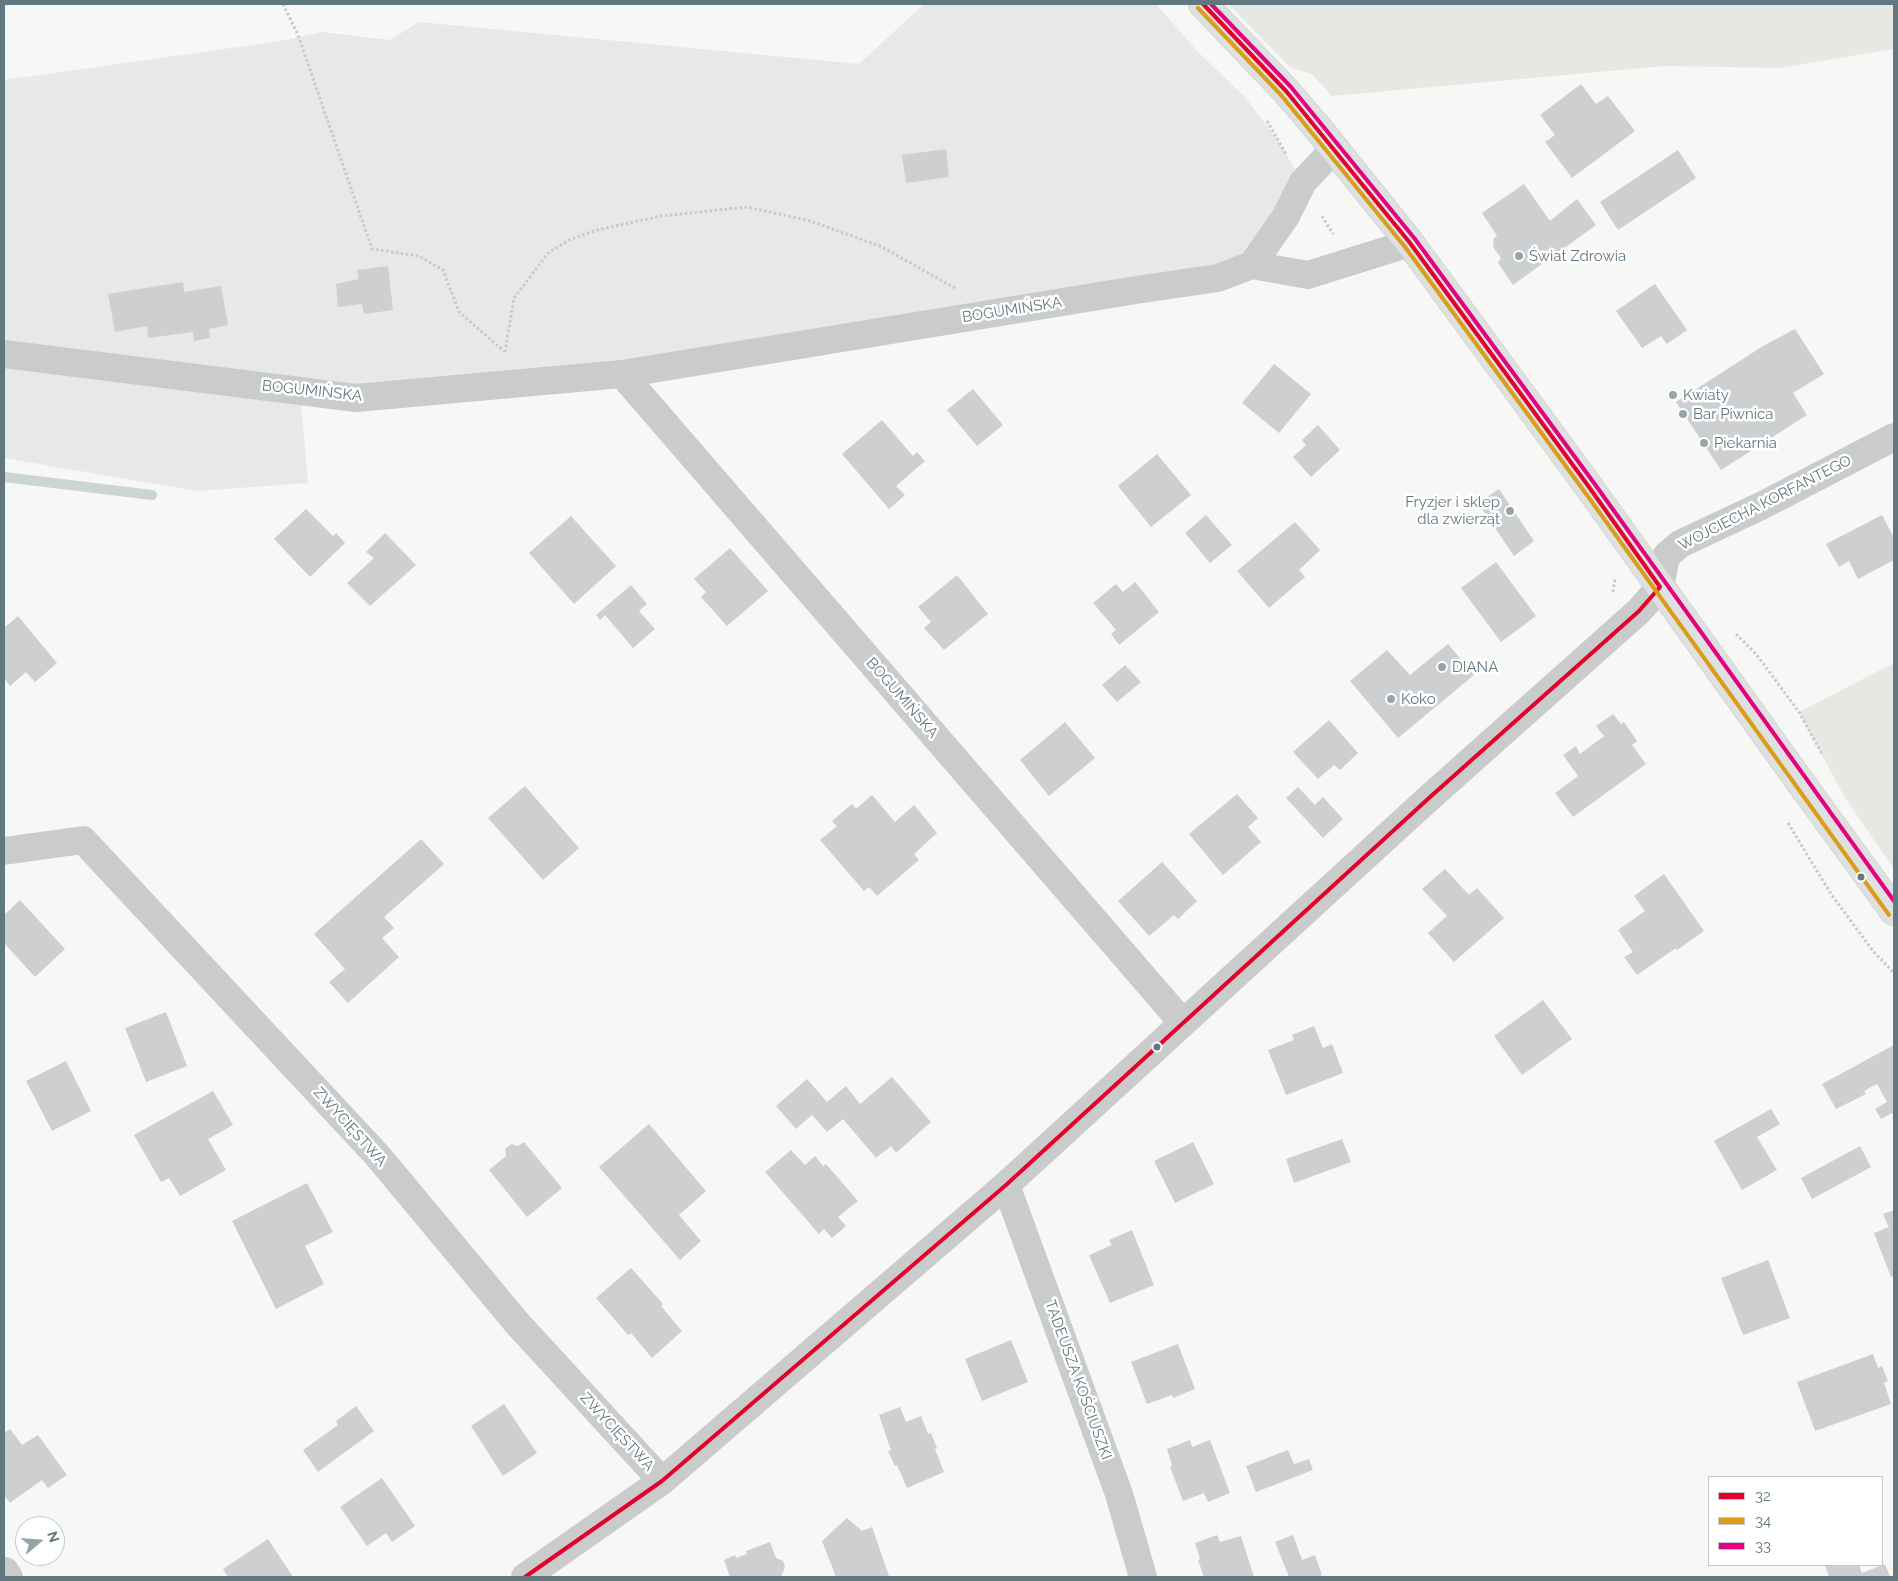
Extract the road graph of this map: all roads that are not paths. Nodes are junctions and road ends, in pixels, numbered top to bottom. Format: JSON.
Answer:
{"nodes":[{"id":1,"x":1203,"y":4,"type":"edge"},
{"id":2,"x":1335,"y":148,"type":"junction"},
{"id":3,"x":1410,"y":243,"type":"junction"},
{"id":4,"x":1252,"y":265,"type":"junction"},
{"id":5,"x":4,"y":354,"type":"edge"},
{"id":6,"x":622,"y":374,"type":"junction"},
{"id":7,"x":1894,"y":437,"type":"edge"},
{"id":8,"x":1660,"y":587,"type":"junction"},
{"id":9,"x":4,"y":851,"type":"edge"},
{"id":10,"x":1894,"y":911,"type":"edge"},
{"id":11,"x":1183,"y":1023,"type":"junction"},
{"id":12,"x":1006,"y":1186,"type":"junction"},
{"id":13,"x":662,"y":1481,"type":"junction"},
{"id":14,"x":525,"y":1577,"type":"edge"},
{"id":15,"x":1143,"y":1577,"type":"edge"}],
"edges":[{"from":1,"to":2,"type":"main road"},
{"from":2,"to":3,"type":"main road"},
{"from":2,"to":4,"type":"street"},
{"from":3,"to":4,"type":"street"},
{"from":3,"to":8,"type":"main road"},
{"from":4,"to":6,"type":"street","name":"BOGUMIŃSKA"},
{"from":5,"to":6,"type":"street","name":"BOGUMIŃSKA"},
{"from":6,"to":11,"type":"street","name":"BOGUMIŃSKA"},
{"from":7,"to":8,"type":"street","name":"WOJCIECHA KORFANTEGO"},
{"from":8,"to":10,"type":"main road"},
{"from":8,"to":11,"type":"street"},
{"from":9,"to":13,"type":"street","name":"ZWYCIĘSTWA"},
{"from":11,"to":12,"type":"street"},
{"from":12,"to":13,"type":"street"},
{"from":12,"to":15,"type":"street","name":"TADEUSZA KOŚCIUSZKI"},
{"from":13,"to":14,"type":"street"}]}
